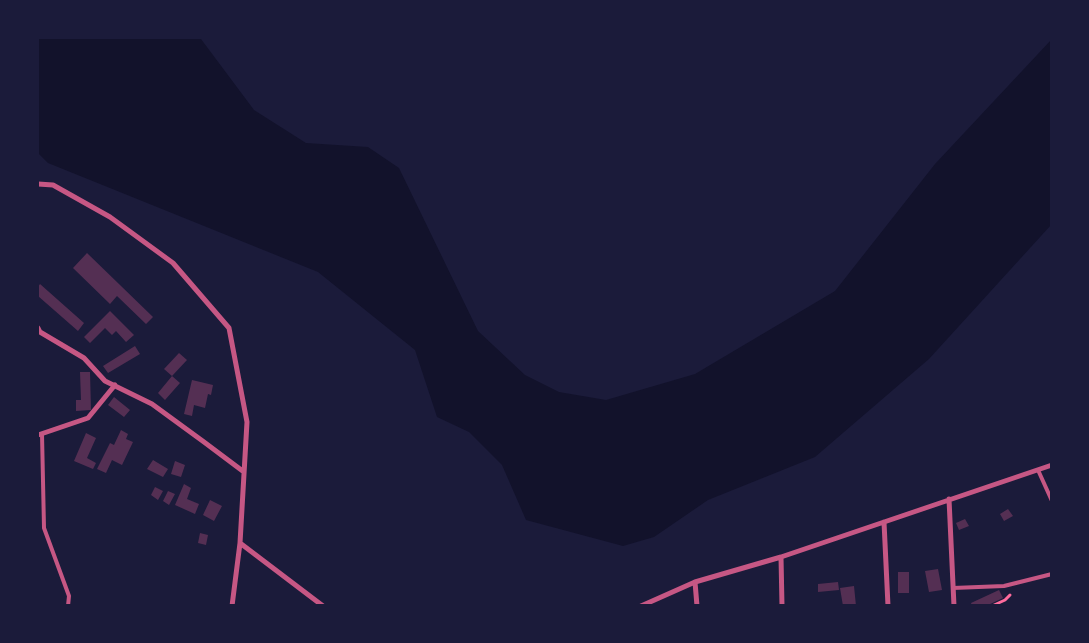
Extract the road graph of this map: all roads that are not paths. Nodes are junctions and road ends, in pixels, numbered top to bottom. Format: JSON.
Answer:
{"nodes":[{"id":1,"x":38,"y":184,"type":"edge"},
{"id":2,"x":38,"y":331,"type":"edge"},
{"id":3,"x":115,"y":385,"type":"junction"},
{"id":4,"x":40,"y":435,"type":"edge"},
{"id":5,"x":1052,"y":466,"type":"edge"},
{"id":6,"x":1038,"y":470,"type":"junction"},
{"id":7,"x":244,"y":472,"type":"junction"},
{"id":8,"x":949,"y":500,"type":"junction"},
{"id":9,"x":1052,"y":501,"type":"edge"},
{"id":10,"x":884,"y":522,"type":"junction"},
{"id":11,"x":240,"y":543,"type":"junction"},
{"id":12,"x":781,"y":557,"type":"junction"},
{"id":13,"x":1052,"y":574,"type":"edge"},
{"id":14,"x":695,"y":582,"type":"junction"},
{"id":15,"x":953,"y":588,"type":"junction"},
{"id":16,"x":68,"y":606,"type":"edge"},
{"id":17,"x":232,"y":606,"type":"edge"},
{"id":18,"x":323,"y":606,"type":"edge"},
{"id":19,"x":641,"y":606,"type":"edge"},
{"id":20,"x":697,"y":606,"type":"edge"},
{"id":21,"x":782,"y":606,"type":"edge"},
{"id":22,"x":888,"y":606,"type":"edge"},
{"id":23,"x":954,"y":606,"type":"edge"}],
"edges":[{"from":1,"to":7,"type":"street"},
{"from":2,"to":3,"type":"street"},
{"from":3,"to":4,"type":"street"},
{"from":3,"to":7,"type":"street"},
{"from":4,"to":16,"type":"lane"},
{"from":5,"to":6,"type":"street"},
{"from":6,"to":8,"type":"street"},
{"from":6,"to":9,"type":"lane"},
{"from":7,"to":11,"type":"street"},
{"from":8,"to":10,"type":"street"},
{"from":8,"to":15,"type":"street"},
{"from":10,"to":12,"type":"street"},
{"from":10,"to":22,"type":"street"},
{"from":11,"to":17,"type":"street"},
{"from":11,"to":18,"type":"street"},
{"from":12,"to":14,"type":"street"},
{"from":12,"to":21,"type":"street"},
{"from":13,"to":15,"type":"lane"},
{"from":14,"to":19,"type":"street"},
{"from":14,"to":20,"type":"street"},
{"from":15,"to":23,"type":"street"}]}
